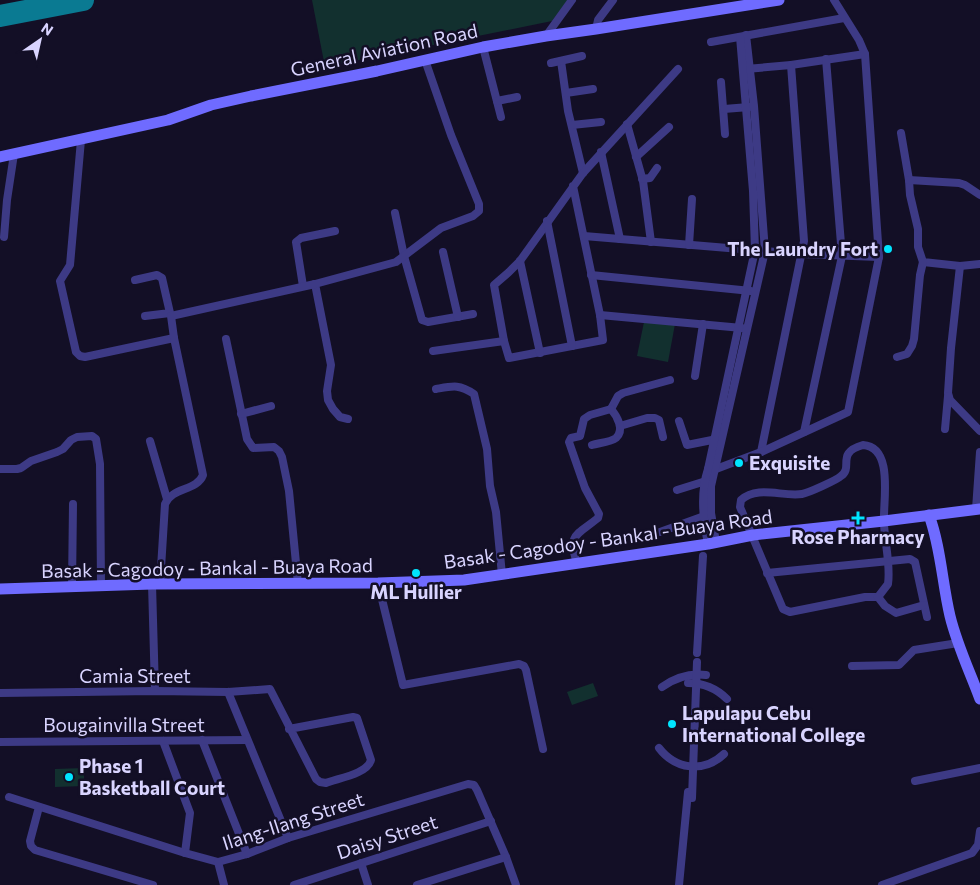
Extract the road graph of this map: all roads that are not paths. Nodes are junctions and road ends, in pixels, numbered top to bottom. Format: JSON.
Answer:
{"nodes":[{"id":1,"x":572,"y":0,"type":"edge"},
{"id":2,"x":613,"y":0,"type":"edge"},
{"id":3,"x":779,"y":0,"type":"edge"},
{"id":4,"x":834,"y":0,"type":"edge"},
{"id":5,"x":844,"y":18,"type":"junction"},
{"id":6,"x":596,"y":29,"type":"junction"},
{"id":7,"x":546,"y":36,"type":"junction"},
{"id":8,"x":743,"y":36,"type":"junction"},
{"id":9,"x":711,"y":42,"type":"dead end"},
{"id":10,"x":482,"y":47,"type":"junction"},
{"id":11,"x":865,"y":54,"type":"junction"},
{"id":12,"x":582,"y":56,"type":"dead end"},
{"id":13,"x":826,"y":59,"type":"junction"},
{"id":14,"x":425,"y":60,"type":"junction"},
{"id":15,"x":561,"y":61,"type":"junction"},
{"id":16,"x":551,"y":63,"type":"dead end"},
{"id":17,"x":791,"y":65,"type":"junction"},
{"id":18,"x":678,"y":69,"type":"dead end"},
{"id":19,"x":746,"y":69,"type":"junction"},
{"id":20,"x":721,"y":82,"type":"dead end"},
{"id":21,"x":593,"y":89,"type":"dead end"},
{"id":22,"x":566,"y":93,"type":"junction"},
{"id":23,"x":516,"y":97,"type":"dead end"},
{"id":24,"x":497,"y":101,"type":"junction"},
{"id":25,"x":750,"y":106,"type":"junction"},
{"id":26,"x":724,"y":109,"type":"junction"},
{"id":27,"x":501,"y":117,"type":"dead end"},
{"id":28,"x":601,"y":122,"type":"dead end"},
{"id":29,"x":627,"y":124,"type":"junction"},
{"id":30,"x":572,"y":125,"type":"junction"},
{"id":31,"x":669,"y":127,"type":"dead end"},
{"id":32,"x":725,"y":134,"type":"dead end"},
{"id":33,"x":901,"y":134,"type":"dead end"},
{"id":34,"x":81,"y":140,"type":"junction"},
{"id":35,"x":601,"y":152,"type":"junction"},
{"id":36,"x":14,"y":154,"type":"junction"},
{"id":37,"x":0,"y":157,"type":"edge"},
{"id":38,"x":636,"y":157,"type":"junction"},
{"id":39,"x":656,"y":168,"type":"dead end"},
{"id":40,"x":583,"y":173,"type":"junction"},
{"id":41,"x":642,"y":179,"type":"junction"},
{"id":42,"x":909,"y":180,"type":"junction"},
{"id":43,"x":573,"y":186,"type":"junction"},
{"id":44,"x":757,"y":190,"type":"junction"},
{"id":45,"x":980,"y":195,"type":"edge"},
{"id":46,"x":692,"y":199,"type":"dead end"},
{"id":47,"x":395,"y":213,"type":"dead end"},
{"id":48,"x":547,"y":221,"type":"junction"},
{"id":49,"x":335,"y":231,"type":"dead end"},
{"id":50,"x":4,"y":236,"type":"dead end"},
{"id":51,"x":584,"y":236,"type":"junction"},
{"id":52,"x":620,"y":239,"type":"junction"},
{"id":53,"x":651,"y":242,"type":"junction"},
{"id":54,"x":689,"y":245,"type":"junction"},
{"id":55,"x":756,"y":250,"type":"junction"},
{"id":56,"x":765,"y":251,"type":"junction"},
{"id":57,"x":443,"y":252,"type":"dead end"},
{"id":58,"x":801,"y":254,"type":"junction"},
{"id":59,"x":404,"y":256,"type":"junction"},
{"id":60,"x":842,"y":256,"type":"junction"},
{"id":61,"x":879,"y":258,"type":"junction"},
{"id":62,"x":520,"y":261,"type":"junction"},
{"id":63,"x":923,"y":262,"type":"junction"},
{"id":64,"x":980,"y":264,"type":"edge"},
{"id":65,"x":960,"y":266,"type":"junction"},
{"id":66,"x":591,"y":275,"type":"junction"},
{"id":67,"x":135,"y":280,"type":"dead end"},
{"id":68,"x":315,"y":284,"type":"junction"},
{"id":69,"x":303,"y":286,"type":"junction"},
{"id":70,"x":746,"y":290,"type":"junction"},
{"id":71,"x":755,"y":291,"type":"junction"},
{"id":72,"x":473,"y":314,"type":"dead end"},
{"id":73,"x":171,"y":315,"type":"junction"},
{"id":74,"x":600,"y":315,"type":"junction"},
{"id":75,"x":145,"y":316,"type":"dead end"},
{"id":76,"x":458,"y":317,"type":"junction"},
{"id":77,"x":703,"y":324,"type":"junction"},
{"id":78,"x":742,"y":328,"type":"junction"},
{"id":79,"x":174,"y":338,"type":"junction"},
{"id":80,"x":226,"y":339,"type":"dead end"},
{"id":81,"x":504,"y":341,"type":"junction"},
{"id":82,"x":572,"y":346,"type":"junction"},
{"id":83,"x":433,"y":351,"type":"dead end"},
{"id":84,"x":540,"y":353,"type":"junction"},
{"id":85,"x":897,"y":357,"type":"dead end"},
{"id":86,"x":695,"y":376,"type":"dead end"},
{"id":87,"x":670,"y":380,"type":"dead end"},
{"id":88,"x":436,"y":389,"type":"dead end"},
{"id":89,"x":948,"y":396,"type":"junction"},
{"id":90,"x":271,"y":406,"type":"dead end"},
{"id":91,"x":611,"y":409,"type":"junction"},
{"id":92,"x":241,"y":414,"type":"junction"},
{"id":93,"x":348,"y":419,"type":"dead end"},
{"id":94,"x":679,"y":421,"type":"dead end"},
{"id":95,"x":620,"y":426,"type":"junction"},
{"id":96,"x":945,"y":429,"type":"dead end"},
{"id":97,"x":980,"y":431,"type":"edge"},
{"id":98,"x":804,"y":432,"type":"junction"},
{"id":99,"x":662,"y":437,"type":"dead end"},
{"id":100,"x":718,"y":439,"type":"junction"},
{"id":101,"x":150,"y":441,"type":"dead end"},
{"id":102,"x":592,"y":445,"type":"dead end"},
{"id":103,"x":761,"y":452,"type":"junction"},
{"id":104,"x":980,"y":452,"type":"edge"},
{"id":105,"x":0,"y":469,"type":"edge"},
{"id":106,"x":712,"y":469,"type":"junction"},
{"id":107,"x":708,"y":480,"type":"junction"},
{"id":108,"x":677,"y":490,"type":"dead end"},
{"id":109,"x":167,"y":499,"type":"junction"},
{"id":110,"x":73,"y":504,"type":"dead end"},
{"id":111,"x":978,"y":509,"type":"edge"},
{"id":112,"x":944,"y":513,"type":"junction"},
{"id":113,"x":707,"y":515,"type":"junction"},
{"id":114,"x":929,"y":515,"type":"junction"},
{"id":115,"x":884,"y":521,"type":"junction"},
{"id":116,"x":660,"y":532,"type":"dead end"},
{"id":117,"x":753,"y":535,"type":"junction"},
{"id":118,"x":936,"y":536,"type":"junction"},
{"id":119,"x":712,"y":543,"type":"junction"},
{"id":120,"x":703,"y":556,"type":"dead end"},
{"id":121,"x":887,"y":562,"type":"junction"},
{"id":122,"x":577,"y":563,"type":"junction"},
{"id":123,"x":767,"y":573,"type":"junction"},
{"id":124,"x":502,"y":575,"type":"junction"},
{"id":125,"x":378,"y":583,"type":"junction"},
{"id":126,"x":156,"y":584,"type":"junction"},
{"id":127,"x":298,"y":584,"type":"junction"},
{"id":128,"x":72,"y":586,"type":"junction"},
{"id":129,"x":101,"y":586,"type":"junction"},
{"id":130,"x":0,"y":589,"type":"edge"},
{"id":131,"x":878,"y":597,"type":"junction"},
{"id":132,"x":924,"y":605,"type":"junction"},
{"id":133,"x":927,"y":617,"type":"dead end"},
{"id":134,"x":958,"y":643,"type":"junction"},
{"id":135,"x":697,"y":653,"type":"dead end"},
{"id":136,"x":697,"y":662,"type":"dead end"},
{"id":137,"x":852,"y":666,"type":"dead end"},
{"id":138,"x":697,"y":674,"type":"junction"},
{"id":139,"x":706,"y":675,"type":"dead end"},
{"id":140,"x":688,"y":683,"type":"dead end"},
{"id":141,"x":697,"y":683,"type":"junction"},
{"id":142,"x":662,"y":687,"type":"dead end"},
{"id":143,"x":155,"y":691,"type":"junction"},
{"id":144,"x":228,"y":692,"type":"junction"},
{"id":145,"x":0,"y":693,"type":"edge"},
{"id":146,"x":727,"y":699,"type":"dead end"},
{"id":147,"x":980,"y":699,"type":"edge"},
{"id":148,"x":289,"y":729,"type":"junction"},
{"id":149,"x":202,"y":740,"type":"junction"},
{"id":150,"x":247,"y":740,"type":"junction"},
{"id":151,"x":163,"y":741,"type":"junction"},
{"id":152,"x":0,"y":742,"type":"edge"},
{"id":153,"x":659,"y":748,"type":"dead end"},
{"id":154,"x":543,"y":749,"type":"dead end"},
{"id":155,"x":724,"y":754,"type":"dead end"},
{"id":156,"x":693,"y":767,"type":"junction"},
{"id":157,"x":980,"y":768,"type":"edge"},
{"id":158,"x":915,"y":781,"type":"dead end"},
{"id":159,"x":9,"y":797,"type":"dead end"},
{"id":160,"x":39,"y":807,"type":"junction"},
{"id":161,"x":491,"y":821,"type":"junction"},
{"id":162,"x":980,"y":831,"type":"edge"},
{"id":163,"x":288,"y":838,"type":"junction"},
{"id":164,"x":185,"y":853,"type":"junction"},
{"id":165,"x":248,"y":854,"type":"junction"},
{"id":166,"x":506,"y":857,"type":"junction"},
{"id":167,"x":218,"y":862,"type":"junction"},
{"id":168,"x":361,"y":863,"type":"junction"},
{"id":169,"x":153,"y":885,"type":"edge"},
{"id":170,"x":224,"y":885,"type":"edge"},
{"id":171,"x":294,"y":885,"type":"edge"},
{"id":172,"x":368,"y":885,"type":"edge"},
{"id":173,"x":417,"y":885,"type":"edge"},
{"id":174,"x":516,"y":885,"type":"edge"},
{"id":175,"x":679,"y":885,"type":"edge"},
{"id":176,"x":882,"y":885,"type":"edge"}],
"edges":[{"from":1,"to":7,"type":"street"},
{"from":2,"to":6,"type":"street"},
{"from":3,"to":6,"type":"street","name":"General Aviation Road"},
{"from":4,"to":5,"type":"street"},
{"from":5,"to":8,"type":"street"},
{"from":5,"to":11,"type":"street"},
{"from":6,"to":7,"type":"street","name":"General Aviation Road"},
{"from":7,"to":10,"type":"street","name":"General Aviation Road"},
{"from":8,"to":9,"type":"street"},
{"from":8,"to":19,"type":"street"},
{"from":10,"to":14,"type":"street","name":"General Aviation Road"},
{"from":10,"to":24,"type":"street"},
{"from":11,"to":13,"type":"street"},
{"from":11,"to":61,"type":"street"},
{"from":12,"to":15,"type":"street"},
{"from":13,"to":17,"type":"street"},
{"from":13,"to":60,"type":"street"},
{"from":14,"to":34,"type":"street","name":"General Aviation Road"},
{"from":14,"to":59,"type":"street"},
{"from":15,"to":16,"type":"street"},
{"from":15,"to":22,"type":"street"},
{"from":17,"to":19,"type":"street"},
{"from":17,"to":58,"type":"street"},
{"from":18,"to":29,"type":"street"},
{"from":19,"to":25,"type":"street"},
{"from":20,"to":26,"type":"street"},
{"from":21,"to":22,"type":"street"},
{"from":22,"to":30,"type":"street"},
{"from":23,"to":24,"type":"street"},
{"from":24,"to":27,"type":"street"},
{"from":25,"to":26,"type":"street"},
{"from":25,"to":44,"type":"street"},
{"from":26,"to":32,"type":"street"},
{"from":28,"to":30,"type":"street"},
{"from":29,"to":35,"type":"street"},
{"from":29,"to":38,"type":"street"},
{"from":30,"to":40,"type":"street"},
{"from":31,"to":38,"type":"street"},
{"from":33,"to":42,"type":"street"},
{"from":34,"to":36,"type":"street","name":"General Aviation Road"},
{"from":34,"to":79,"type":"street"},
{"from":35,"to":40,"type":"street"},
{"from":35,"to":52,"type":"street"},
{"from":36,"to":37,"type":"street","name":"General Aviation Road"},
{"from":36,"to":50,"type":"street"},
{"from":38,"to":41,"type":"street"},
{"from":39,"to":41,"type":"street"},
{"from":40,"to":43,"type":"street"},
{"from":41,"to":53,"type":"street"},
{"from":42,"to":45,"type":"street"},
{"from":42,"to":63,"type":"street"},
{"from":43,"to":48,"type":"street"},
{"from":43,"to":51,"type":"street"},
{"from":44,"to":55,"type":"street"},
{"from":44,"to":56,"type":"street"},
{"from":46,"to":54,"type":"street"},
{"from":47,"to":59,"type":"street"},
{"from":48,"to":62,"type":"street"},
{"from":48,"to":82,"type":"street"},
{"from":49,"to":69,"type":"street"},
{"from":51,"to":52,"type":"street"},
{"from":51,"to":66,"type":"street"},
{"from":52,"to":53,"type":"street"},
{"from":53,"to":54,"type":"street"},
{"from":54,"to":55,"type":"street"},
{"from":55,"to":56,"type":"street"},
{"from":55,"to":70,"type":"street"},
{"from":56,"to":58,"type":"street"},
{"from":56,"to":71,"type":"street"},
{"from":57,"to":76,"type":"street"},
{"from":58,"to":60,"type":"street"},
{"from":58,"to":103,"type":"street"},
{"from":59,"to":68,"type":"street"},
{"from":59,"to":76,"type":"street"},
{"from":60,"to":61,"type":"street"},
{"from":60,"to":98,"type":"street"},
{"from":61,"to":98,"type":"street"},
{"from":62,"to":81,"type":"street"},
{"from":62,"to":84,"type":"street"},
{"from":63,"to":65,"type":"street"},
{"from":63,"to":85,"type":"street"},
{"from":64,"to":65,"type":"street"},
{"from":65,"to":89,"type":"street"},
{"from":66,"to":70,"type":"street"},
{"from":66,"to":74,"type":"street"},
{"from":67,"to":73,"type":"street"},
{"from":68,"to":69,"type":"street"},
{"from":68,"to":93,"type":"street"},
{"from":69,"to":73,"type":"street"},
{"from":70,"to":71,"type":"street"},
{"from":70,"to":78,"type":"street"},
{"from":71,"to":78,"type":"street"},
{"from":72,"to":76,"type":"street"},
{"from":73,"to":75,"type":"street"},
{"from":73,"to":79,"type":"street"},
{"from":74,"to":77,"type":"street"},
{"from":74,"to":82,"type":"street"},
{"from":77,"to":78,"type":"street"},
{"from":77,"to":86,"type":"street"},
{"from":78,"to":100,"type":"street"},
{"from":79,"to":109,"type":"street"},
{"from":80,"to":92,"type":"street"},
{"from":81,"to":83,"type":"street"},
{"from":81,"to":84,"type":"street"},
{"from":82,"to":84,"type":"street"},
{"from":87,"to":91,"type":"street"},
{"from":88,"to":124,"type":"street"},
{"from":89,"to":96,"type":"street"},
{"from":89,"to":97,"type":"street"},
{"from":90,"to":92,"type":"street"},
{"from":91,"to":95,"type":"street"},
{"from":91,"to":122,"type":"street"},
{"from":92,"to":127,"type":"street"},
{"from":94,"to":100,"type":"street"},
{"from":95,"to":99,"type":"street"},
{"from":95,"to":102,"type":"street"},
{"from":98,"to":103,"type":"street"},
{"from":100,"to":106,"type":"street"},
{"from":101,"to":109,"type":"street"},
{"from":103,"to":106,"type":"street"},
{"from":104,"to":111,"type":"street"},
{"from":105,"to":129,"type":"street"},
{"from":106,"to":107,"type":"street"},
{"from":107,"to":108,"type":"street"},
{"from":107,"to":113,"type":"street"},
{"from":109,"to":126,"type":"street"},
{"from":110,"to":128,"type":"street"},
{"from":111,"to":112,"type":"street","name":"Basak - Cagodoy - Bankal - Buaya Road"},
{"from":112,"to":114,"type":"street","name":"Basak - Cagodoy - Bankal - Buaya Road"},
{"from":112,"to":118,"type":"street"},
{"from":113,"to":116,"type":"street"},
{"from":113,"to":119,"type":"street"},
{"from":114,"to":115,"type":"street","name":"Basak - Cagodoy - Bankal - Buaya Road"},
{"from":114,"to":118,"type":"street"},
{"from":115,"to":117,"type":"street","name":"Basak - Cagodoy - Bankal - Buaya Road"},
{"from":115,"to":117,"type":"street"},
{"from":115,"to":121,"type":"street"},
{"from":117,"to":119,"type":"street","name":"Basak - Cagodoy - Bankal - Buaya Road"},
{"from":117,"to":123,"type":"street"},
{"from":118,"to":134,"type":"street"},
{"from":119,"to":122,"type":"street","name":"Basak - Cagodoy - Bankal - Buaya Road"},
{"from":120,"to":135,"type":"street"},
{"from":121,"to":123,"type":"street"},
{"from":121,"to":131,"type":"street"},
{"from":121,"to":132,"type":"street"},
{"from":122,"to":124,"type":"street","name":"Basak - Cagodoy - Bankal - Buaya Road"},
{"from":123,"to":131,"type":"street"},
{"from":124,"to":125,"type":"street","name":"Basak - Cagodoy - Bankal - Buaya Road"},
{"from":125,"to":127,"type":"street","name":"Basak - Cagodoy - Bankal - Buaya Road"},
{"from":125,"to":154,"type":"street"},
{"from":126,"to":127,"type":"street","name":"Basak - Cagodoy - Bankal - Buaya Road"},
{"from":126,"to":129,"type":"street","name":"Basak - Cagodoy - Bankal - Buaya Road"},
{"from":126,"to":143,"type":"street"},
{"from":128,"to":129,"type":"street","name":"Basak - Cagodoy - Bankal - Buaya Road"},
{"from":128,"to":130,"type":"street","name":"Basak - Cagodoy - Bankal - Buaya Road"},
{"from":131,"to":132,"type":"street"},
{"from":132,"to":133,"type":"street"},
{"from":134,"to":137,"type":"street"},
{"from":134,"to":147,"type":"street"},
{"from":136,"to":138,"type":"street"},
{"from":138,"to":139,"type":"street"},
{"from":138,"to":141,"type":"street"},
{"from":138,"to":142,"type":"street"},
{"from":140,"to":141,"type":"street"},
{"from":141,"to":146,"type":"street"},
{"from":141,"to":156,"type":"street"},
{"from":143,"to":144,"type":"street","name":"Camia Street"},
{"from":143,"to":145,"type":"street","name":"Camia Street"},
{"from":144,"to":148,"type":"street","name":"Camia Street"},
{"from":144,"to":150,"type":"street"},
{"from":148,"to":148,"type":"street"},
{"from":149,"to":150,"type":"street","name":"Bougainvilla Street"},
{"from":149,"to":151,"type":"street","name":"Bougainvilla Street"},
{"from":149,"to":165,"type":"street"},
{"from":150,"to":163,"type":"street"},
{"from":151,"to":152,"type":"street","name":"Bougainvilla Street"},
{"from":151,"to":164,"type":"street"},
{"from":153,"to":156,"type":"street"},
{"from":155,"to":156,"type":"street"},
{"from":156,"to":175,"type":"street"},
{"from":157,"to":158,"type":"street"},
{"from":159,"to":160,"type":"street","name":"Ilang-Ilang Street"},
{"from":160,"to":164,"type":"street","name":"Ilang-Ilang Street"},
{"from":160,"to":169,"type":"street"},
{"from":161,"to":163,"type":"street","name":"Ilang-Ilang Street"},
{"from":161,"to":166,"type":"street"},
{"from":161,"to":168,"type":"street","name":"Daisy Street"},
{"from":162,"to":176,"type":"street"},
{"from":163,"to":165,"type":"street","name":"Ilang-Ilang Street"},
{"from":164,"to":167,"type":"street","name":"Ilang-Ilang Street"},
{"from":165,"to":167,"type":"street","name":"Ilang-Ilang Street"},
{"from":166,"to":173,"type":"street"},
{"from":166,"to":174,"type":"street"},
{"from":167,"to":170,"type":"street"},
{"from":168,"to":171,"type":"street","name":"Daisy Street"},
{"from":168,"to":172,"type":"street"}]}
